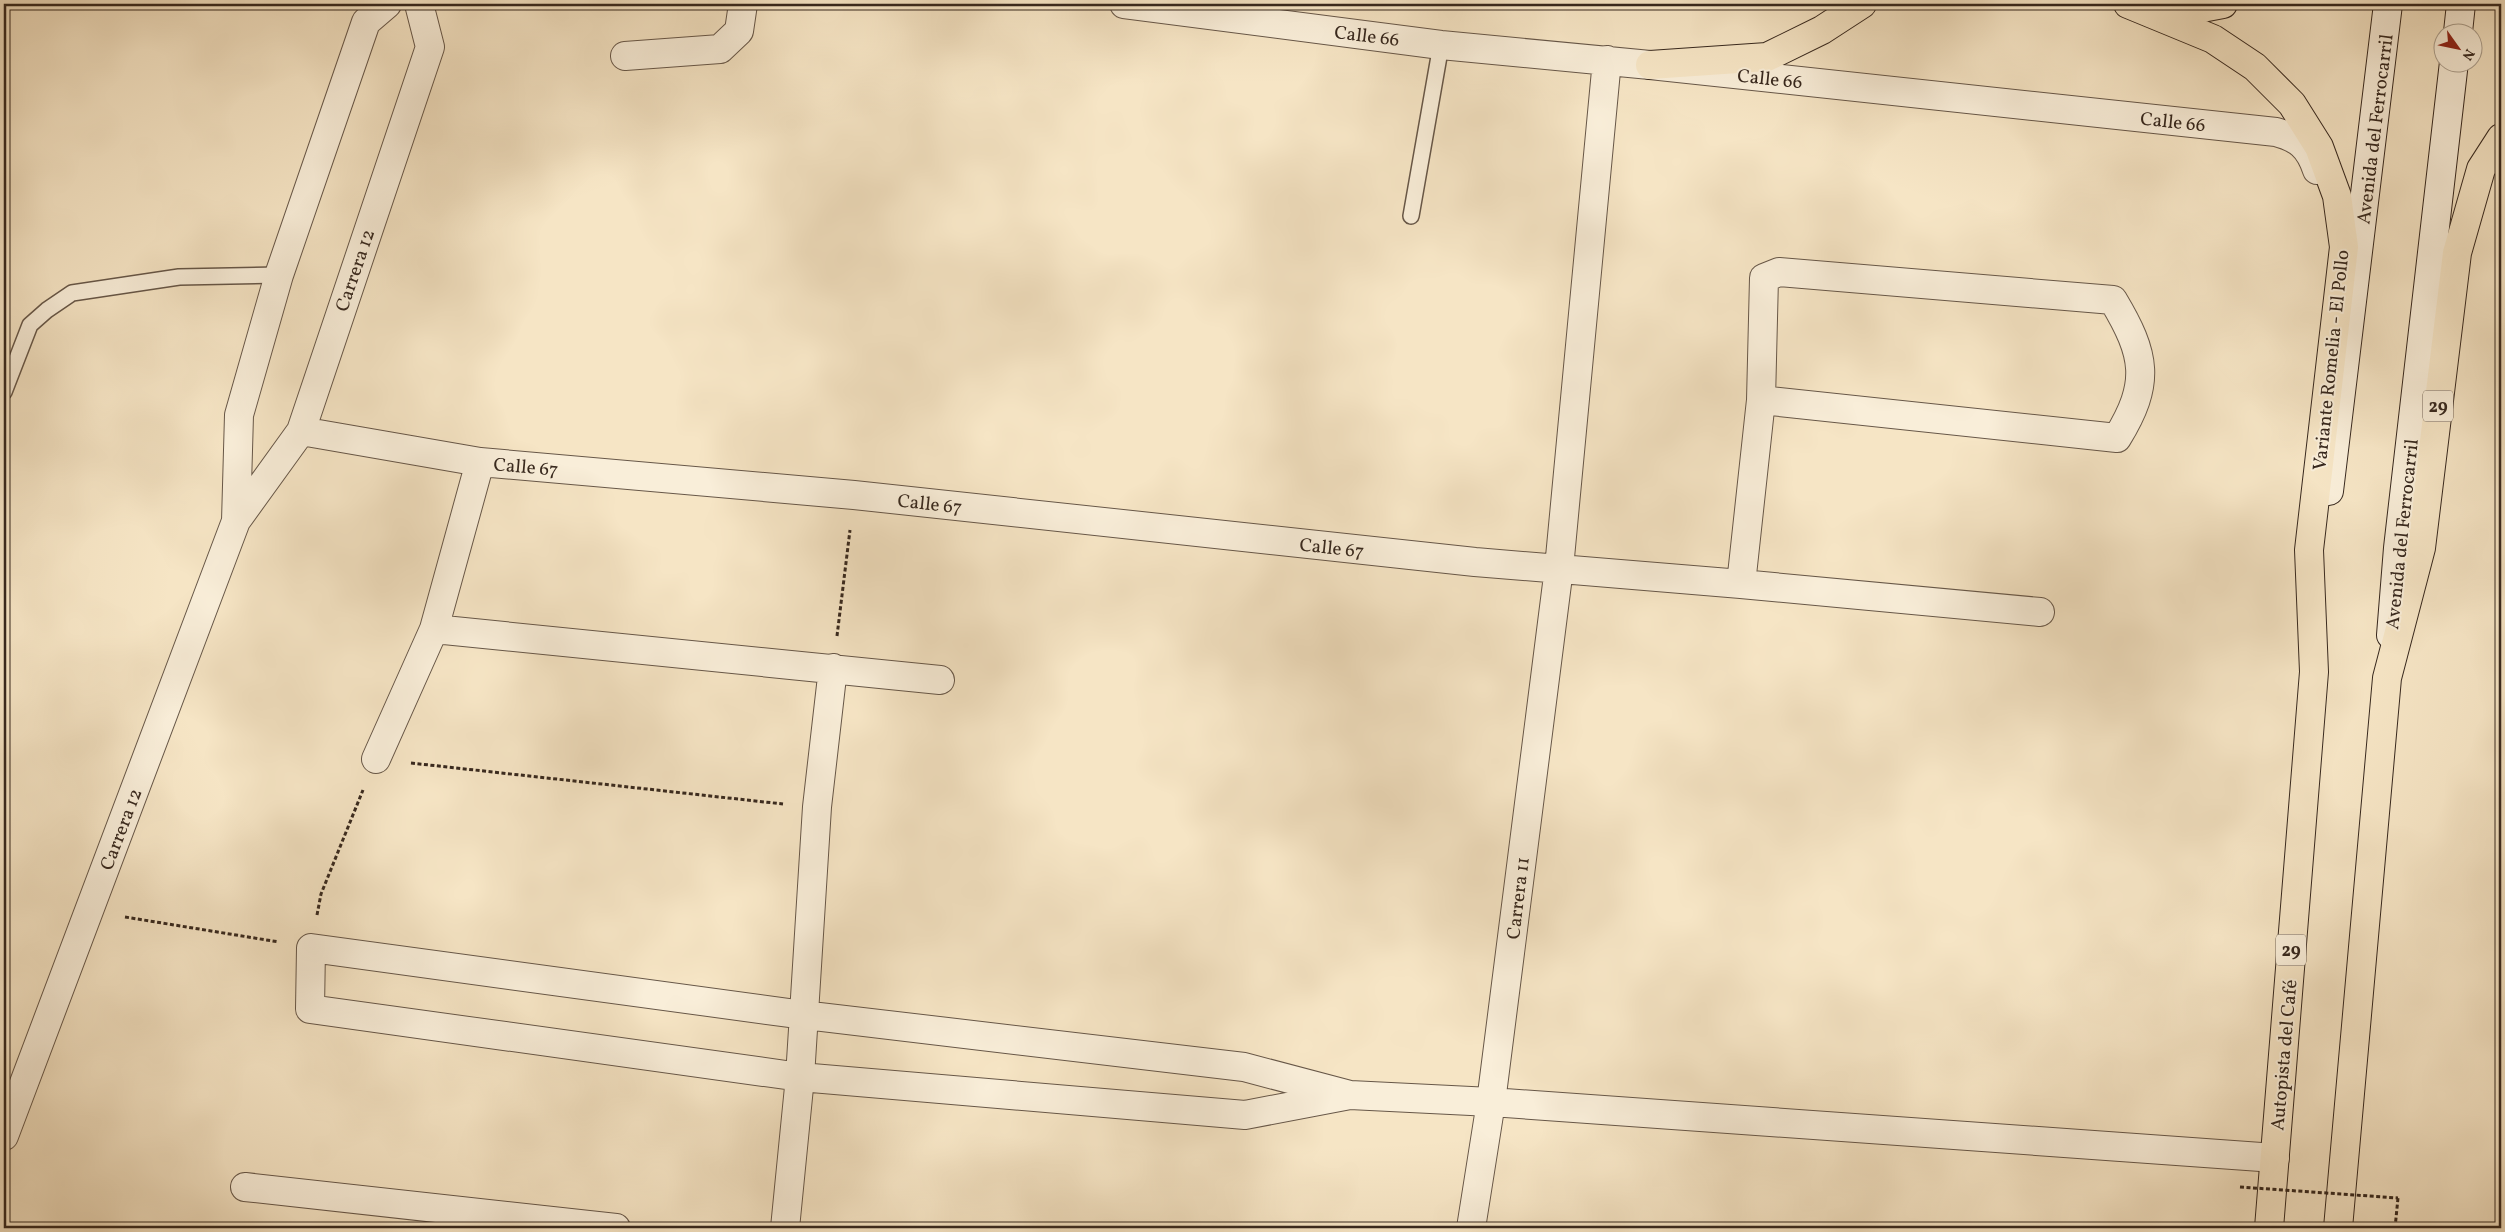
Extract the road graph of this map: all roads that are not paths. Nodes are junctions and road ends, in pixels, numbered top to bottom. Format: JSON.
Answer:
{"nodes":[{"id":1,"x":387,"y":4,"type":"edge"},
{"id":2,"x":419,"y":4,"type":"edge"},
{"id":3,"x":743,"y":4,"type":"edge"},
{"id":4,"x":1124,"y":4,"type":"edge"},
{"id":5,"x":1862,"y":4,"type":"edge"},
{"id":6,"x":2223,"y":4,"type":"edge"},
{"id":7,"x":2388,"y":4,"type":"edge"},
{"id":8,"x":2461,"y":4,"type":"edge"},
{"id":9,"x":2132,"y":5,"type":"edge"},
{"id":10,"x":2459,"y":22,"type":"edge"},
{"id":11,"x":1441,"y":45,"type":"junction"},
{"id":12,"x":625,"y":56,"type":"dead end"},
{"id":13,"x":1607,"y":60,"type":"junction"},
{"id":14,"x":1650,"y":65,"type":"junction"},
{"id":15,"x":2453,"y":72,"type":"edge"},
{"id":16,"x":2501,"y":138,"type":"edge"},
{"id":17,"x":1411,"y":216,"type":"dead end"},
{"id":18,"x":2344,"y":247,"type":"junction"},
{"id":19,"x":279,"y":276,"type":"junction"},
{"id":20,"x":4,"y":392,"type":"edge"},
{"id":21,"x":1761,"y":400,"type":"junction"},
{"id":22,"x":301,"y":431,"type":"junction"},
{"id":23,"x":480,"y":462,"type":"junction"},
{"id":24,"x":236,"y":521,"type":"junction"},
{"id":25,"x":1559,"y":568,"type":"junction"},
{"id":26,"x":1741,"y":584,"type":"junction"},
{"id":27,"x":2040,"y":612,"type":"dead end"},
{"id":28,"x":434,"y":629,"type":"junction"},
{"id":29,"x":833,"y":668,"type":"junction"},
{"id":30,"x":2314,"y":672,"type":"junction"},
{"id":31,"x":2387,"y":678,"type":"junction"},
{"id":32,"x":940,"y":680,"type":"dead end"},
{"id":33,"x":376,"y":760,"type":"road end"},
{"id":34,"x":804,"y":1015,"type":"junction"},
{"id":35,"x":800,"y":1077,"type":"junction"},
{"id":36,"x":1350,"y":1095,"type":"junction"},
{"id":37,"x":1491,"y":1102,"type":"junction"},
{"id":38,"x":4,"y":1136,"type":"edge"},
{"id":39,"x":2274,"y":1158,"type":"junction"},
{"id":40,"x":245,"y":1187,"type":"dead end"},
{"id":41,"x":616,"y":1228,"type":"edge"},
{"id":42,"x":785,"y":1228,"type":"edge"},
{"id":43,"x":1471,"y":1228,"type":"edge"},
{"id":44,"x":2269,"y":1228,"type":"edge"},
{"id":45,"x":2338,"y":1228,"type":"edge"}],
"edges":[{"from":1,"to":19,"type":"street","name":"Carrera 12"},
{"from":2,"to":22,"type":"street","name":"Carrera 12"},
{"from":3,"to":12,"type":"street"},
{"from":4,"to":11,"type":"street","name":"Calle 66"},
{"from":5,"to":14,"type":"highway"},
{"from":6,"to":9,"type":"highway","number":"29"},
{"from":7,"to":30,"type":"street","name":"Avenida del Ferrocarril","number":"29"},
{"from":8,"to":10,"type":"street"},
{"from":9,"to":18,"type":"highway","name":"Variante Romelia - El Pollo","number":"29"},
{"from":11,"to":13,"type":"street","name":"Calle 66"},
{"from":11,"to":17,"type":"lane"},
{"from":13,"to":14,"type":"street","name":"Calle 66"},
{"from":13,"to":25,"type":"street","name":"Carrera 11"},
{"from":14,"to":18,"type":"street","name":"Calle 66"},
{"from":15,"to":31,"type":"street","name":"Avenida del Ferrocarril","number":"29"},
{"from":16,"to":31,"type":"highway","number":"29"},
{"from":18,"to":30,"type":"highway","name":"Variante Romelia - El Pollo","number":"29"},
{"from":19,"to":20,"type":"lane"},
{"from":19,"to":24,"type":"street","name":"Carrera 12"},
{"from":21,"to":21,"type":"street"},
{"from":21,"to":26,"type":"street"},
{"from":22,"to":23,"type":"street","name":"Calle 67"},
{"from":22,"to":24,"type":"street","name":"Carrera 12"},
{"from":23,"to":25,"type":"street","name":"Calle 67"},
{"from":23,"to":28,"type":"street"},
{"from":24,"to":38,"type":"street","name":"Carrera 12"},
{"from":25,"to":26,"type":"street","name":"Calle 67"},
{"from":25,"to":37,"type":"street","name":"Carrera 11"},
{"from":26,"to":27,"type":"street","name":"Calle 67"},
{"from":28,"to":29,"type":"street"},
{"from":28,"to":33,"type":"street"},
{"from":29,"to":32,"type":"street"},
{"from":29,"to":34,"type":"street"},
{"from":30,"to":39,"type":"highway","name":"Autopista del Café","number":"29"},
{"from":31,"to":45,"type":"highway","number":"29"},
{"from":34,"to":35,"type":"street"},
{"from":34,"to":35,"type":"street"},
{"from":34,"to":36,"type":"street"},
{"from":35,"to":36,"type":"street"},
{"from":35,"to":42,"type":"street"},
{"from":36,"to":37,"type":"street"},
{"from":37,"to":39,"type":"street"},
{"from":37,"to":43,"type":"street","name":"Carrera 11"},
{"from":39,"to":44,"type":"highway","name":"Autopista del Café","number":"29"},
{"from":40,"to":41,"type":"street"}]}
